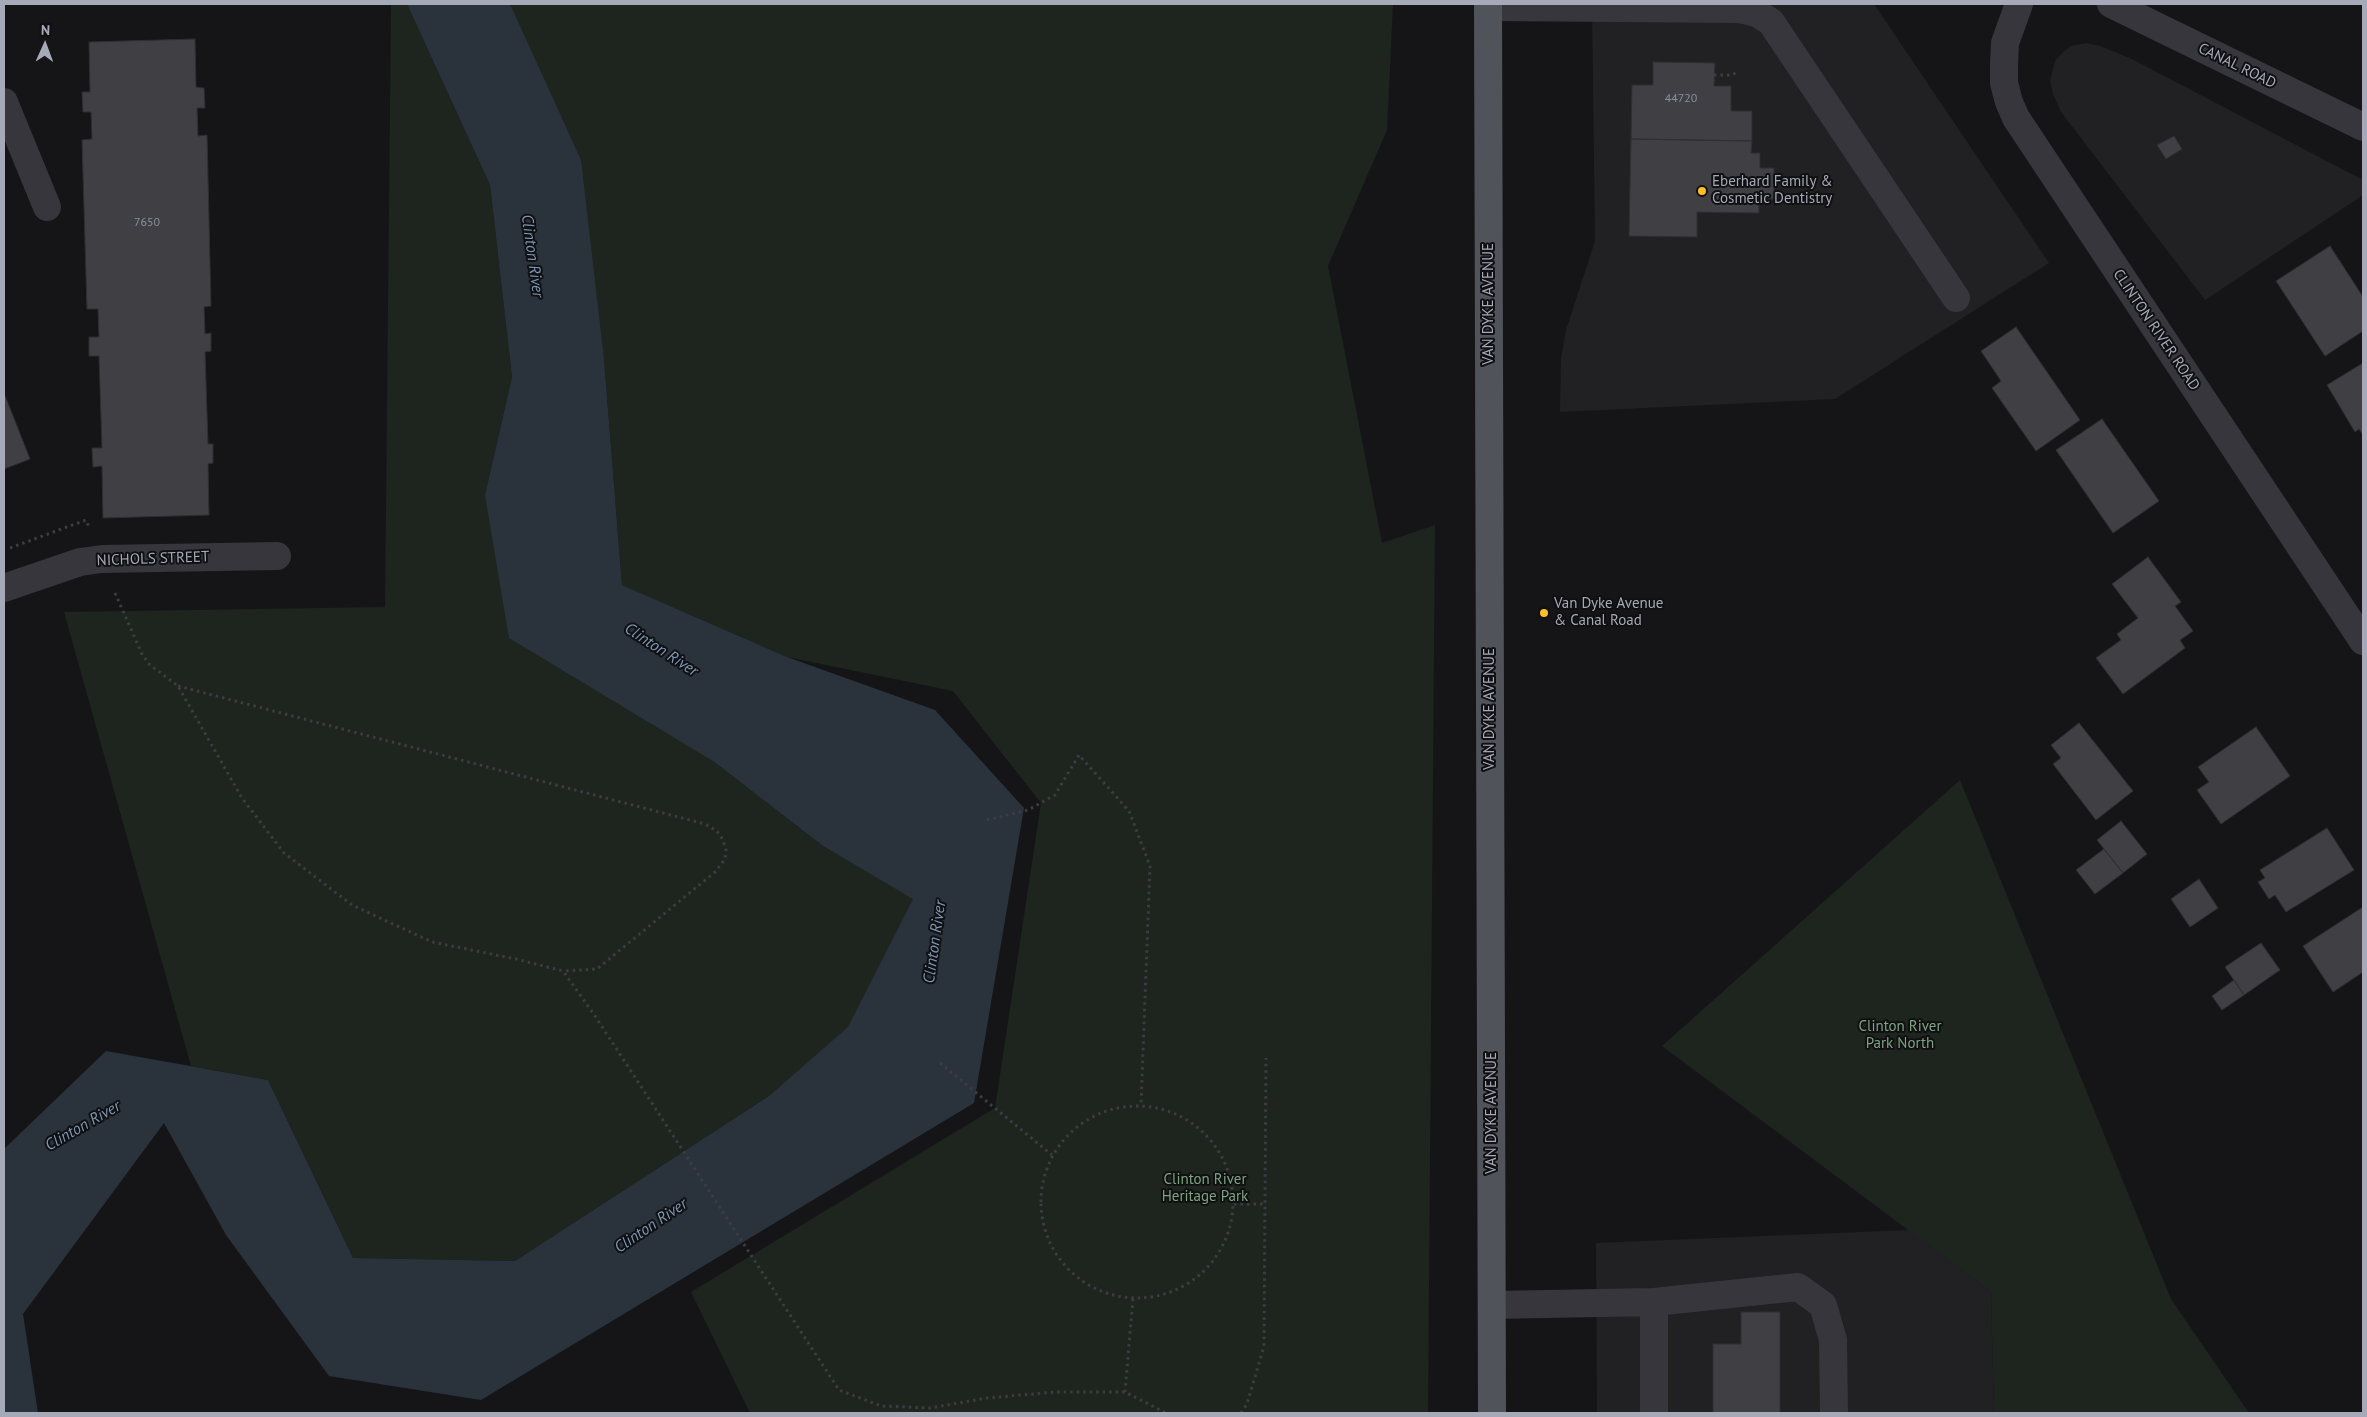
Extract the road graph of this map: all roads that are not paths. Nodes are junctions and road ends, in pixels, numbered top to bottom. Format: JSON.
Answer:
{"nodes":[{"id":1,"x":2019,"y":4,"type":"edge"},
{"id":2,"x":2111,"y":4,"type":"edge"},
{"id":3,"x":1488,"y":5,"type":"edge"},
{"id":4,"x":1775,"y":13,"type":"edge"},
{"id":5,"x":4,"y":102,"type":"edge"},
{"id":6,"x":2363,"y":127,"type":"edge"},
{"id":7,"x":47,"y":207,"type":"dead end"},
{"id":8,"x":1956,"y":298,"type":"dead end"},
{"id":9,"x":277,"y":556,"type":"dead end"},
{"id":10,"x":4,"y":588,"type":"edge"},
{"id":11,"x":2363,"y":641,"type":"edge"},
{"id":12,"x":1654,"y":1302,"type":"junction"},
{"id":13,"x":1492,"y":1305,"type":"junction"},
{"id":14,"x":1492,"y":1413,"type":"edge"},
{"id":15,"x":1654,"y":1413,"type":"edge"},
{"id":16,"x":1834,"y":1413,"type":"edge"}],
"edges":[{"from":1,"to":11,"type":"street","name":"CLINTON RIVER ROAD"},
{"from":2,"to":6,"type":"street","name":"CANAL ROAD"},
{"from":3,"to":4,"type":"street"},
{"from":3,"to":13,"type":"main road","name":"VAN DYKE AVENUE"},
{"from":4,"to":8,"type":"street"},
{"from":5,"to":7,"type":"street"},
{"from":9,"to":10,"type":"street","name":"NICHOLS STREET"},
{"from":12,"to":13,"type":"street"},
{"from":12,"to":15,"type":"street"},
{"from":12,"to":16,"type":"street"},
{"from":13,"to":14,"type":"main road","name":"VAN DYKE AVENUE"}]}
